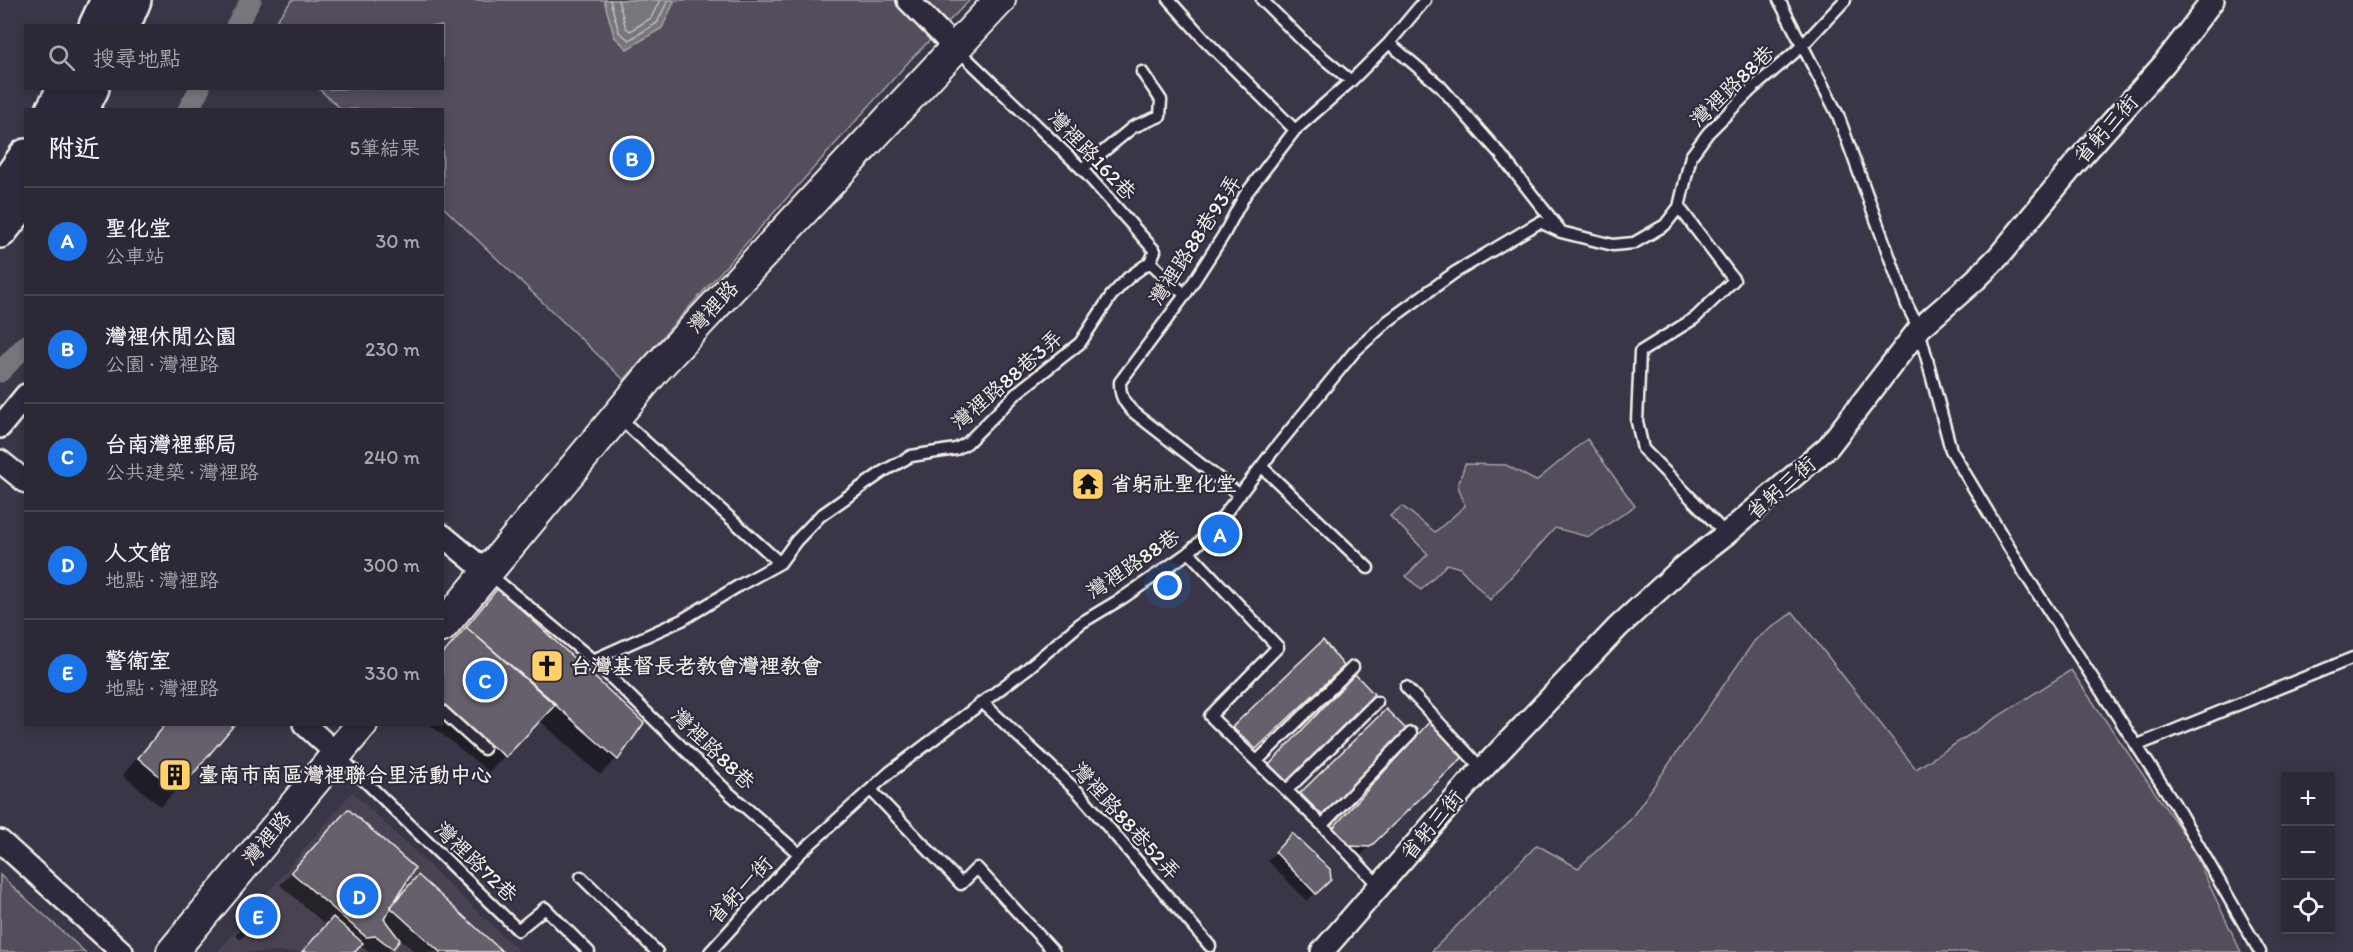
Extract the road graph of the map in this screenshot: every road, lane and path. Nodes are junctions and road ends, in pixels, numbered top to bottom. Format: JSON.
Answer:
{"nodes":[{"id":1,"x":108,"y":0,"type":"edge"},
{"id":2,"x":134,"y":0,"type":"edge"},
{"id":3,"x":908,"y":0,"type":"edge"},
{"id":4,"x":1000,"y":0,"type":"edge"},
{"id":5,"x":1169,"y":0,"type":"edge"},
{"id":6,"x":1262,"y":0,"type":"edge"},
{"id":7,"x":1425,"y":0,"type":"edge"},
{"id":8,"x":1779,"y":0,"type":"edge"},
{"id":9,"x":1845,"y":0,"type":"edge"},
{"id":10,"x":2213,"y":0,"type":"edge"},
{"id":11,"x":97,"y":24,"type":"edge"},
{"id":12,"x":124,"y":24,"type":"edge"},
{"id":13,"x":1389,"y":43,"type":"junction"},
{"id":14,"x":954,"y":47,"type":"junction"},
{"id":15,"x":1802,"y":47,"type":"junction"},
{"id":16,"x":1142,"y":72,"type":"dead end"},
{"id":17,"x":1351,"y":81,"type":"junction"},
{"id":18,"x":64,"y":90,"type":"edge"},
{"id":19,"x":91,"y":90,"type":"edge"},
{"id":20,"x":54,"y":108,"type":"edge"},
{"id":21,"x":82,"y":108,"type":"edge"},
{"id":22,"x":1295,"y":130,"type":"junction"},
{"id":23,"x":24,"y":159,"type":"edge"},
{"id":24,"x":1082,"y":170,"type":"junction"},
{"id":25,"x":0,"y":193,"type":"edge"},
{"id":26,"x":24,"y":201,"type":"edge"},
{"id":27,"x":1679,"y":207,"type":"junction"},
{"id":28,"x":0,"y":231,"type":"edge"},
{"id":29,"x":1561,"y":232,"type":"junction"},
{"id":30,"x":1150,"y":262,"type":"junction"},
{"id":31,"x":1185,"y":295,"type":"junction"},
{"id":32,"x":1918,"y":329,"type":"junction"},
{"id":33,"x":24,"y":397,"type":"edge"},
{"id":34,"x":617,"y":416,"type":"junction"},
{"id":35,"x":0,"y":427,"type":"edge"},
{"id":36,"x":0,"y":461,"type":"edge"},
{"id":37,"x":1262,"y":467,"type":"junction"},
{"id":38,"x":24,"y":480,"type":"edge"},
{"id":39,"x":1240,"y":495,"type":"junction"},
{"id":40,"x":1726,"y":534,"type":"junction"},
{"id":41,"x":444,"y":537,"type":"edge"},
{"id":42,"x":1189,"y":552,"type":"junction"},
{"id":43,"x":780,"y":563,"type":"junction"},
{"id":44,"x":1368,"y":568,"type":"dead end"},
{"id":45,"x":488,"y":573,"type":"junction"},
{"id":46,"x":444,"y":625,"type":"edge"},
{"id":47,"x":2353,"y":658,"type":"edge"},
{"id":48,"x":593,"y":660,"type":"junction"},
{"id":49,"x":1353,"y":667,"type":"dead end"},
{"id":50,"x":1406,"y":687,"type":"dead end"},
{"id":51,"x":982,"y":702,"type":"junction"},
{"id":52,"x":1377,"y":702,"type":"dead end"},
{"id":53,"x":444,"y":713,"type":"edge"},
{"id":54,"x":306,"y":726,"type":"edge"},
{"id":55,"x":360,"y":726,"type":"edge"},
{"id":56,"x":1412,"y":733,"type":"dead end"},
{"id":57,"x":2138,"y":745,"type":"junction"},
{"id":58,"x":484,"y":749,"type":"dead end"},
{"id":59,"x":337,"y":754,"type":"junction"},
{"id":60,"x":1257,"y":761,"type":"junction"},
{"id":61,"x":1482,"y":769,"type":"junction"},
{"id":62,"x":871,"y":790,"type":"junction"},
{"id":63,"x":1287,"y":790,"type":"junction"},
{"id":64,"x":1322,"y":825,"type":"junction"},
{"id":65,"x":0,"y":841,"type":"edge"},
{"id":66,"x":799,"y":854,"type":"junction"},
{"id":67,"x":580,"y":877,"type":"dead end"},
{"id":68,"x":1380,"y":887,"type":"junction"},
{"id":69,"x":1209,"y":946,"type":"dead end"},
{"id":70,"x":122,"y":952,"type":"edge"},
{"id":71,"x":172,"y":952,"type":"edge"},
{"id":72,"x":589,"y":952,"type":"edge"},
{"id":73,"x":657,"y":952,"type":"edge"},
{"id":74,"x":710,"y":952,"type":"edge"},
{"id":75,"x":1054,"y":952,"type":"edge"},
{"id":76,"x":1322,"y":952,"type":"edge"},
{"id":77,"x":2260,"y":952,"type":"edge"}],
"edges":[{"from":1,"to":11,"type":"main road"},
{"from":2,"to":12,"type":"main road"},
{"from":3,"to":14,"type":"street"},
{"from":4,"to":14,"type":"street","name":"灣裡路"},
{"from":5,"to":22,"type":"lane"},
{"from":6,"to":17,"type":"lane"},
{"from":7,"to":13,"type":"lane","name":"灣裡路88巷93弄"},
{"from":8,"to":15,"type":"lane"},
{"from":9,"to":15,"type":"lane","name":"灣裡路88巷"},
{"from":10,"to":32,"type":"street","name":"省躬三街"},
{"from":13,"to":17,"type":"lane","name":"灣裡路88巷93弄"},
{"from":13,"to":29,"type":"lane"},
{"from":14,"to":24,"type":"lane","name":"灣裡路162巷"},
{"from":14,"to":34,"type":"street","name":"灣裡路"},
{"from":15,"to":27,"type":"lane","name":"灣裡路88巷"},
{"from":15,"to":32,"type":"lane"},
{"from":16,"to":24,"type":"lane"},
{"from":17,"to":22,"type":"lane","name":"灣裡路88巷93弄"},
{"from":18,"to":20,"type":"main road"},
{"from":19,"to":21,"type":"main road"},
{"from":22,"to":31,"type":"lane","name":"灣裡路88巷93弄"},
{"from":23,"to":25,"type":"main road"},
{"from":24,"to":30,"type":"lane","name":"灣裡路162巷"},
{"from":26,"to":28,"type":"main road"},
{"from":27,"to":29,"type":"lane","name":"灣裡路88巷"},
{"from":27,"to":40,"type":"lane"},
{"from":29,"to":37,"type":"lane","name":"灣裡路88巷"},
{"from":30,"to":31,"type":"lane"},
{"from":30,"to":43,"type":"lane","name":"灣裡路88巷3弄"},
{"from":31,"to":39,"type":"lane","name":"灣裡路88巷93弄"},
{"from":32,"to":40,"type":"street","name":"省躬三街"},
{"from":32,"to":57,"type":"lane"},
{"from":33,"to":35,"type":"street"},
{"from":34,"to":43,"type":"lane"},
{"from":34,"to":45,"type":"street","name":"灣裡路"},
{"from":36,"to":38,"type":"street"},
{"from":37,"to":39,"type":"lane","name":"灣裡路88巷"},
{"from":37,"to":44,"type":"lane"},
{"from":39,"to":42,"type":"lane","name":"灣裡路88巷"},
{"from":40,"to":61,"type":"street","name":"省躬三街"},
{"from":41,"to":45,"type":"street"},
{"from":42,"to":51,"type":"lane","name":"灣裡路88巷"},
{"from":42,"to":60,"type":"lane"},
{"from":43,"to":48,"type":"lane","name":"灣裡路88巷3弄"},
{"from":45,"to":46,"type":"street","name":"灣裡路"},
{"from":45,"to":48,"type":"lane","name":"灣裡路88巷"},
{"from":47,"to":57,"type":"lane"},
{"from":48,"to":66,"type":"lane","name":"灣裡路88巷"},
{"from":49,"to":60,"type":"lane"},
{"from":50,"to":61,"type":"lane"},
{"from":51,"to":62,"type":"lane","name":"灣裡路88巷"},
{"from":51,"to":69,"type":"lane","name":"灣裡路88巷52弄"},
{"from":52,"to":63,"type":"lane"},
{"from":53,"to":58,"type":"lane"},
{"from":54,"to":59,"type":"street"},
{"from":55,"to":59,"type":"street","name":"灣裡路"},
{"from":56,"to":64,"type":"lane"},
{"from":57,"to":77,"type":"lane"},
{"from":59,"to":71,"type":"street","name":"灣裡路"},
{"from":59,"to":72,"type":"lane","name":"灣裡路72巷"},
{"from":60,"to":63,"type":"lane"},
{"from":61,"to":68,"type":"street","name":"省躬三街"},
{"from":62,"to":66,"type":"lane","name":"灣裡路88巷"},
{"from":62,"to":75,"type":"lane"},
{"from":63,"to":64,"type":"lane"},
{"from":64,"to":68,"type":"lane"},
{"from":65,"to":70,"type":"street"},
{"from":66,"to":74,"type":"lane","name":"省躬一街"},
{"from":67,"to":73,"type":"lane"},
{"from":68,"to":76,"type":"street","name":"省躬三街"}]}
